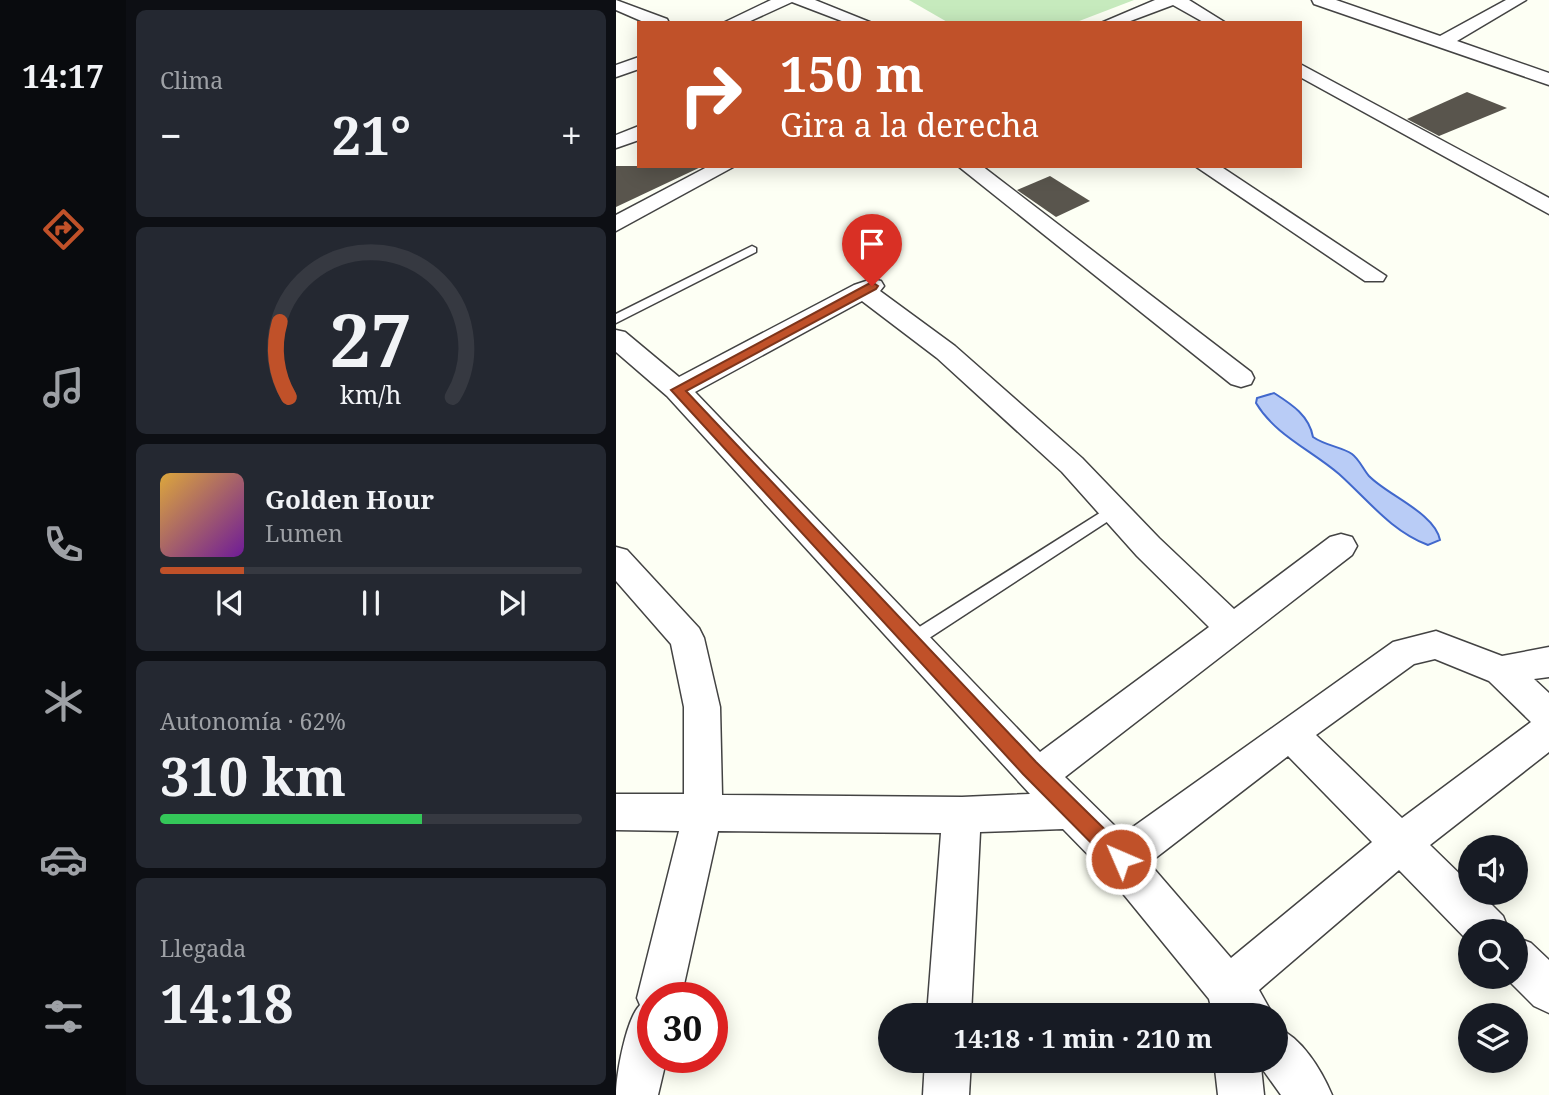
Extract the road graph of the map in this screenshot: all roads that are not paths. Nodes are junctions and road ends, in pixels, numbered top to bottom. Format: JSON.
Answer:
{"nodes":[{"id":1,"x":785,"y":0,"type":"edge"},
{"id":2,"x":799,"y":0,"type":"edge"},
{"id":3,"x":1170,"y":0,"type":"edge"},
{"id":4,"x":1177,"y":0,"type":"edge"},
{"id":5,"x":1518,"y":0,"type":"edge"},
{"id":6,"x":1335,"y":2,"type":"edge"},
{"id":7,"x":616,"y":4,"type":"edge"},
{"id":8,"x":656,"y":21,"type":"edge"},
{"id":9,"x":736,"y":21,"type":"edge"},
{"id":10,"x":858,"y":21,"type":"edge"},
{"id":11,"x":1114,"y":21,"type":"edge"},
{"id":12,"x":1214,"y":21,"type":"edge"},
{"id":13,"x":1441,"y":42,"type":"junction"},
{"id":14,"x":637,"y":63,"type":"edge"},
{"id":15,"x":1302,"y":70,"type":"edge"},
{"id":16,"x":616,"y":72,"type":"edge"},
{"id":17,"x":1549,"y":79,"type":"edge"},
{"id":18,"x":637,"y":82,"type":"edge"},
{"id":19,"x":637,"y":133,"type":"edge"},
{"id":20,"x":616,"y":142,"type":"edge"},
{"id":21,"x":721,"y":168,"type":"edge"},
{"id":22,"x":971,"y":168,"type":"edge"},
{"id":23,"x":1208,"y":168,"type":"edge"},
{"id":24,"x":1549,"y":207,"type":"edge"},
{"id":25,"x":616,"y":225,"type":"edge"},
{"id":26,"x":752,"y":250,"type":"dead end"},
{"id":27,"x":1374,"y":276,"type":"dead end"},
{"id":28,"x":616,"y":319,"type":"edge"},
{"id":29,"x":616,"y":338,"type":"edge"},
{"id":30,"x":1241,"y":378,"type":"dead end"},
{"id":31,"x":677,"y":390,"type":"junction"},
{"id":32,"x":1115,"y":510,"type":"junction"},
{"id":33,"x":1341,"y":546,"type":"dead end"},
{"id":34,"x":616,"y":559,"type":"edge"},
{"id":35,"x":1233,"y":629,"type":"junction"},
{"id":36,"x":911,"y":640,"type":"junction"},
{"id":37,"x":1549,"y":662,"type":"edge"},
{"id":38,"x":1501,"y":671,"type":"junction"},
{"id":39,"x":1549,"y":716,"type":"edge"},
{"id":40,"x":1549,"y":730,"type":"edge"},
{"id":41,"x":1290,"y":733,"type":"junction"},
{"id":42,"x":1038,"y":776,"type":"junction"},
{"id":43,"x":1072,"y":810,"type":"junction"},
{"id":44,"x":616,"y":811,"type":"edge"},
{"id":45,"x":703,"y":813,"type":"junction"},
{"id":46,"x":962,"y":815,"type":"junction"},
{"id":47,"x":1400,"y":844,"type":"junction"},
{"id":48,"x":1121,"y":859,"type":"junction"},
{"id":49,"x":1476,"y":919,"type":"edge"},
{"id":50,"x":1528,"y":970,"type":"edge"},
{"id":51,"x":663,"y":982,"type":"edge"},
{"id":52,"x":1549,"y":991,"type":"edge"},
{"id":53,"x":949,"y":1003,"type":"edge"},
{"id":54,"x":1236,"y":1003,"type":"edge"},
{"id":55,"x":1240,"y":1003,"type":"edge"},
{"id":56,"x":1288,"y":1066,"type":"edge"},
{"id":57,"x":640,"y":1073,"type":"edge"},
{"id":58,"x":947,"y":1073,"type":"edge"},
{"id":59,"x":1238,"y":1073,"type":"edge"},
{"id":60,"x":635,"y":1095,"type":"edge"},
{"id":61,"x":946,"y":1095,"type":"edge"},
{"id":62,"x":1241,"y":1095,"type":"edge"},
{"id":63,"x":1309,"y":1095,"type":"edge"}],
"edges":[{"from":1,"to":9,"type":"street"},
{"from":2,"to":10,"type":"street"},
{"from":3,"to":11,"type":"street"},
{"from":4,"to":12,"type":"street"},
{"from":5,"to":13,"type":"street"},
{"from":6,"to":13,"type":"street"},
{"from":7,"to":8,"type":"street"},
{"from":13,"to":17,"type":"street"},
{"from":14,"to":16,"type":"street"},
{"from":15,"to":24,"type":"street"},
{"from":16,"to":18,"type":"street"},
{"from":19,"to":20,"type":"street"},
{"from":21,"to":25,"type":"street"},
{"from":22,"to":30,"type":"street"},
{"from":23,"to":27,"type":"street"},
{"from":26,"to":28,"type":"lane"},
{"from":29,"to":31,"type":"street"},
{"from":31,"to":32,"type":"street"},
{"from":31,"to":36,"type":"street"},
{"from":32,"to":35,"type":"street"},
{"from":32,"to":36,"type":"lane"},
{"from":33,"to":35,"type":"street"},
{"from":34,"to":45,"type":"street"},
{"from":35,"to":42,"type":"street"},
{"from":36,"to":42,"type":"street"},
{"from":37,"to":38,"type":"street"},
{"from":38,"to":39,"type":"street"},
{"from":38,"to":41,"type":"street"},
{"from":40,"to":47,"type":"street"},
{"from":41,"to":47,"type":"street"},
{"from":41,"to":48,"type":"street"},
{"from":42,"to":43,"type":"street"},
{"from":43,"to":46,"type":"street"},
{"from":43,"to":48,"type":"street"},
{"from":44,"to":45,"type":"street"},
{"from":45,"to":46,"type":"street"},
{"from":45,"to":51,"type":"street"},
{"from":46,"to":53,"type":"street"},
{"from":47,"to":49,"type":"street"},
{"from":47,"to":55,"type":"street"},
{"from":48,"to":54,"type":"street"},
{"from":50,"to":52,"type":"street"},
{"from":56,"to":63,"type":"street"},
{"from":57,"to":60,"type":"street"},
{"from":58,"to":61,"type":"street"},
{"from":59,"to":62,"type":"street"}]}
